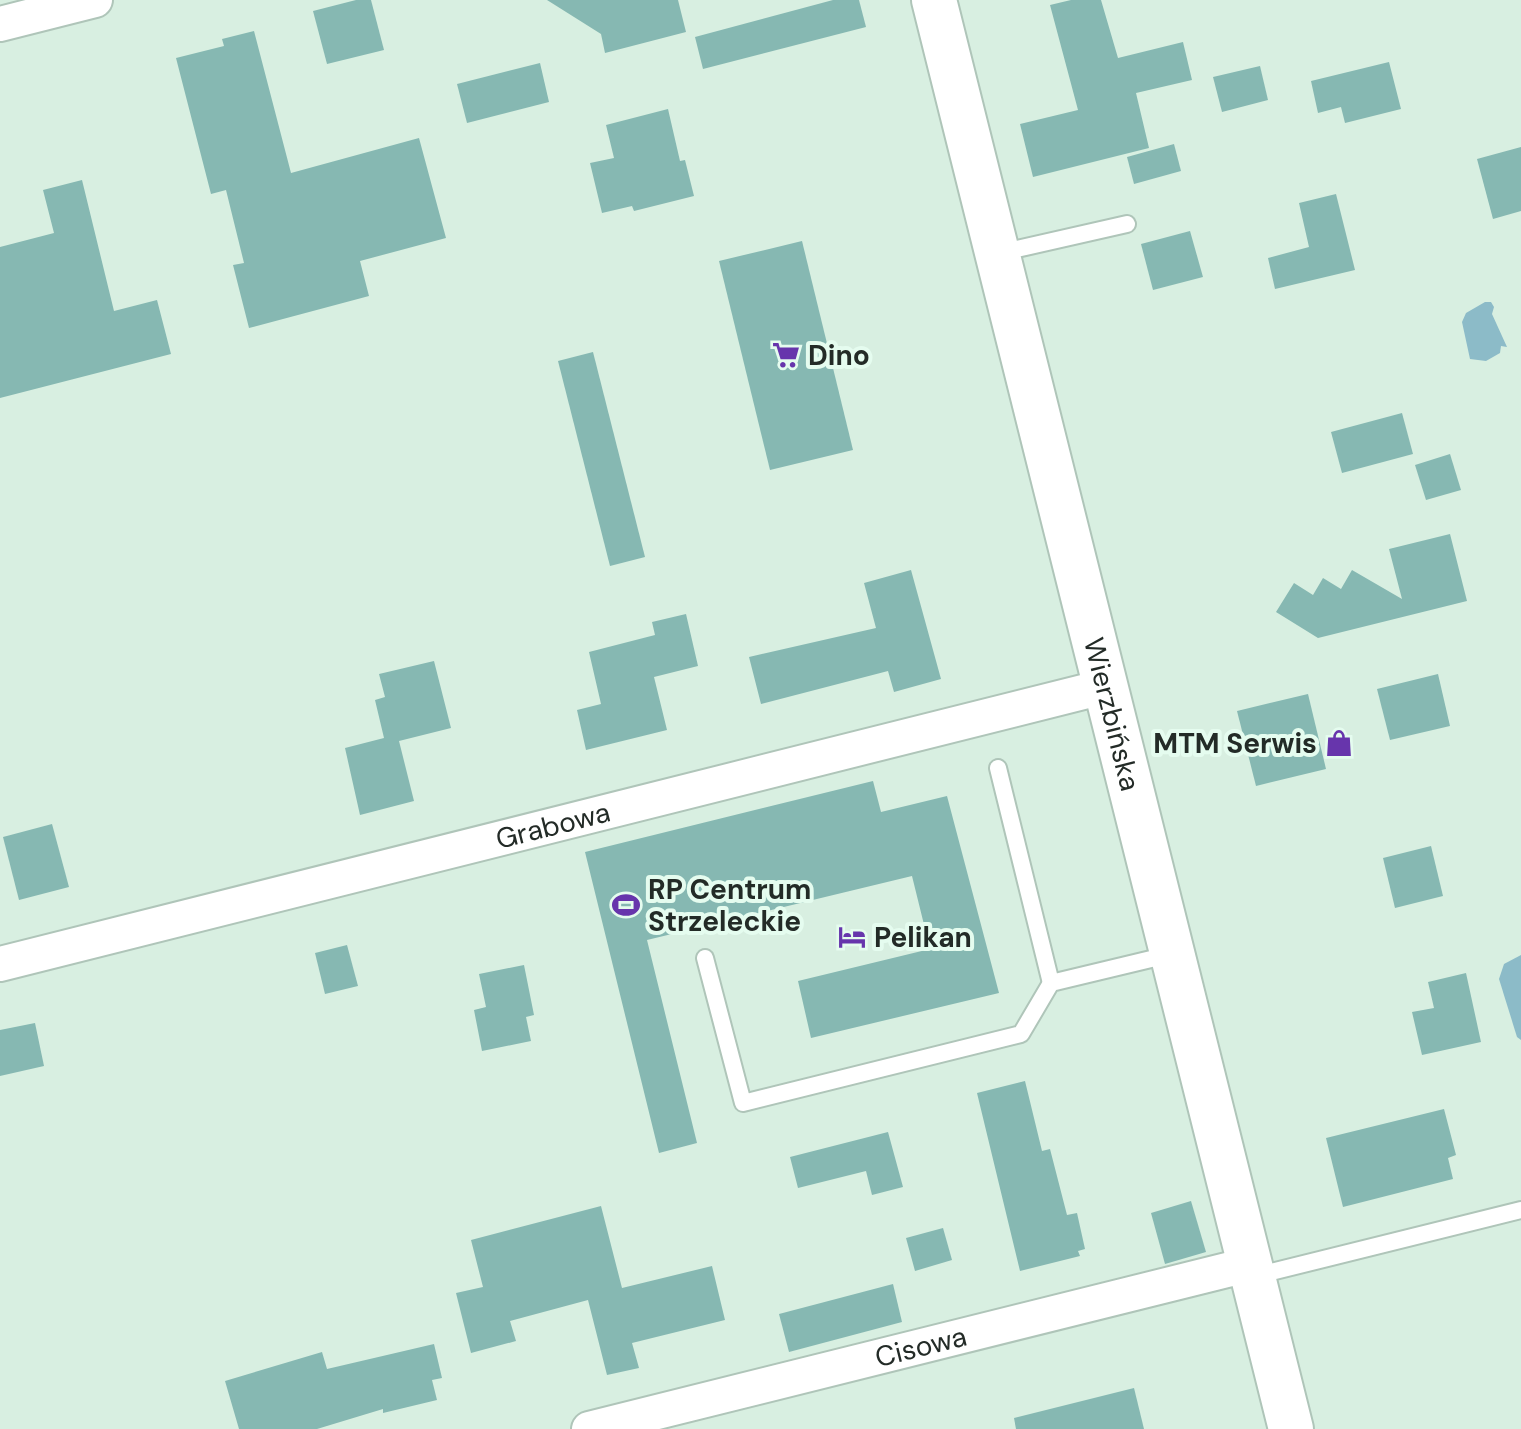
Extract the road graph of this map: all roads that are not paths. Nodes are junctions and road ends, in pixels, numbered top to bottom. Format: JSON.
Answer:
{"nodes":[{"id":1,"x":95,"y":0,"type":"edge"},
{"id":2,"x":934,"y":0,"type":"edge"},
{"id":3,"x":0,"y":24,"type":"edge"},
{"id":4,"x":1127,"y":224,"type":"dead end"},
{"id":5,"x":997,"y":254,"type":"junction"},
{"id":6,"x":1107,"y":686,"type":"junction"},
{"id":7,"x":998,"y":768,"type":"dead end"},
{"id":8,"x":1174,"y":954,"type":"junction"},
{"id":9,"x":705,"y":958,"type":"dead end"},
{"id":10,"x":0,"y":964,"type":"edge"},
{"id":11,"x":1051,"y":983,"type":"junction"},
{"id":12,"x":1521,"y":1210,"type":"edge"},
{"id":13,"x":1252,"y":1270,"type":"junction"},
{"id":14,"x":589,"y":1429,"type":"edge"},
{"id":15,"x":1291,"y":1429,"type":"edge"}],
"edges":[{"from":1,"to":3,"type":"street"},
{"from":2,"to":5,"type":"street","name":"Wierzbińska"},
{"from":4,"to":5,"type":"lane"},
{"from":5,"to":6,"type":"street","name":"Wierzbińska"},
{"from":6,"to":8,"type":"street","name":"Wierzbińska"},
{"from":6,"to":10,"type":"street","name":"Grabowa"},
{"from":7,"to":11,"type":"lane"},
{"from":8,"to":11,"type":"lane"},
{"from":8,"to":13,"type":"street","name":"Wierzbińska"},
{"from":9,"to":11,"type":"lane"},
{"from":12,"to":13,"type":"lane"},
{"from":13,"to":14,"type":"street","name":"Cisowa"},
{"from":13,"to":15,"type":"street","name":"Wierzbińska"}]}
